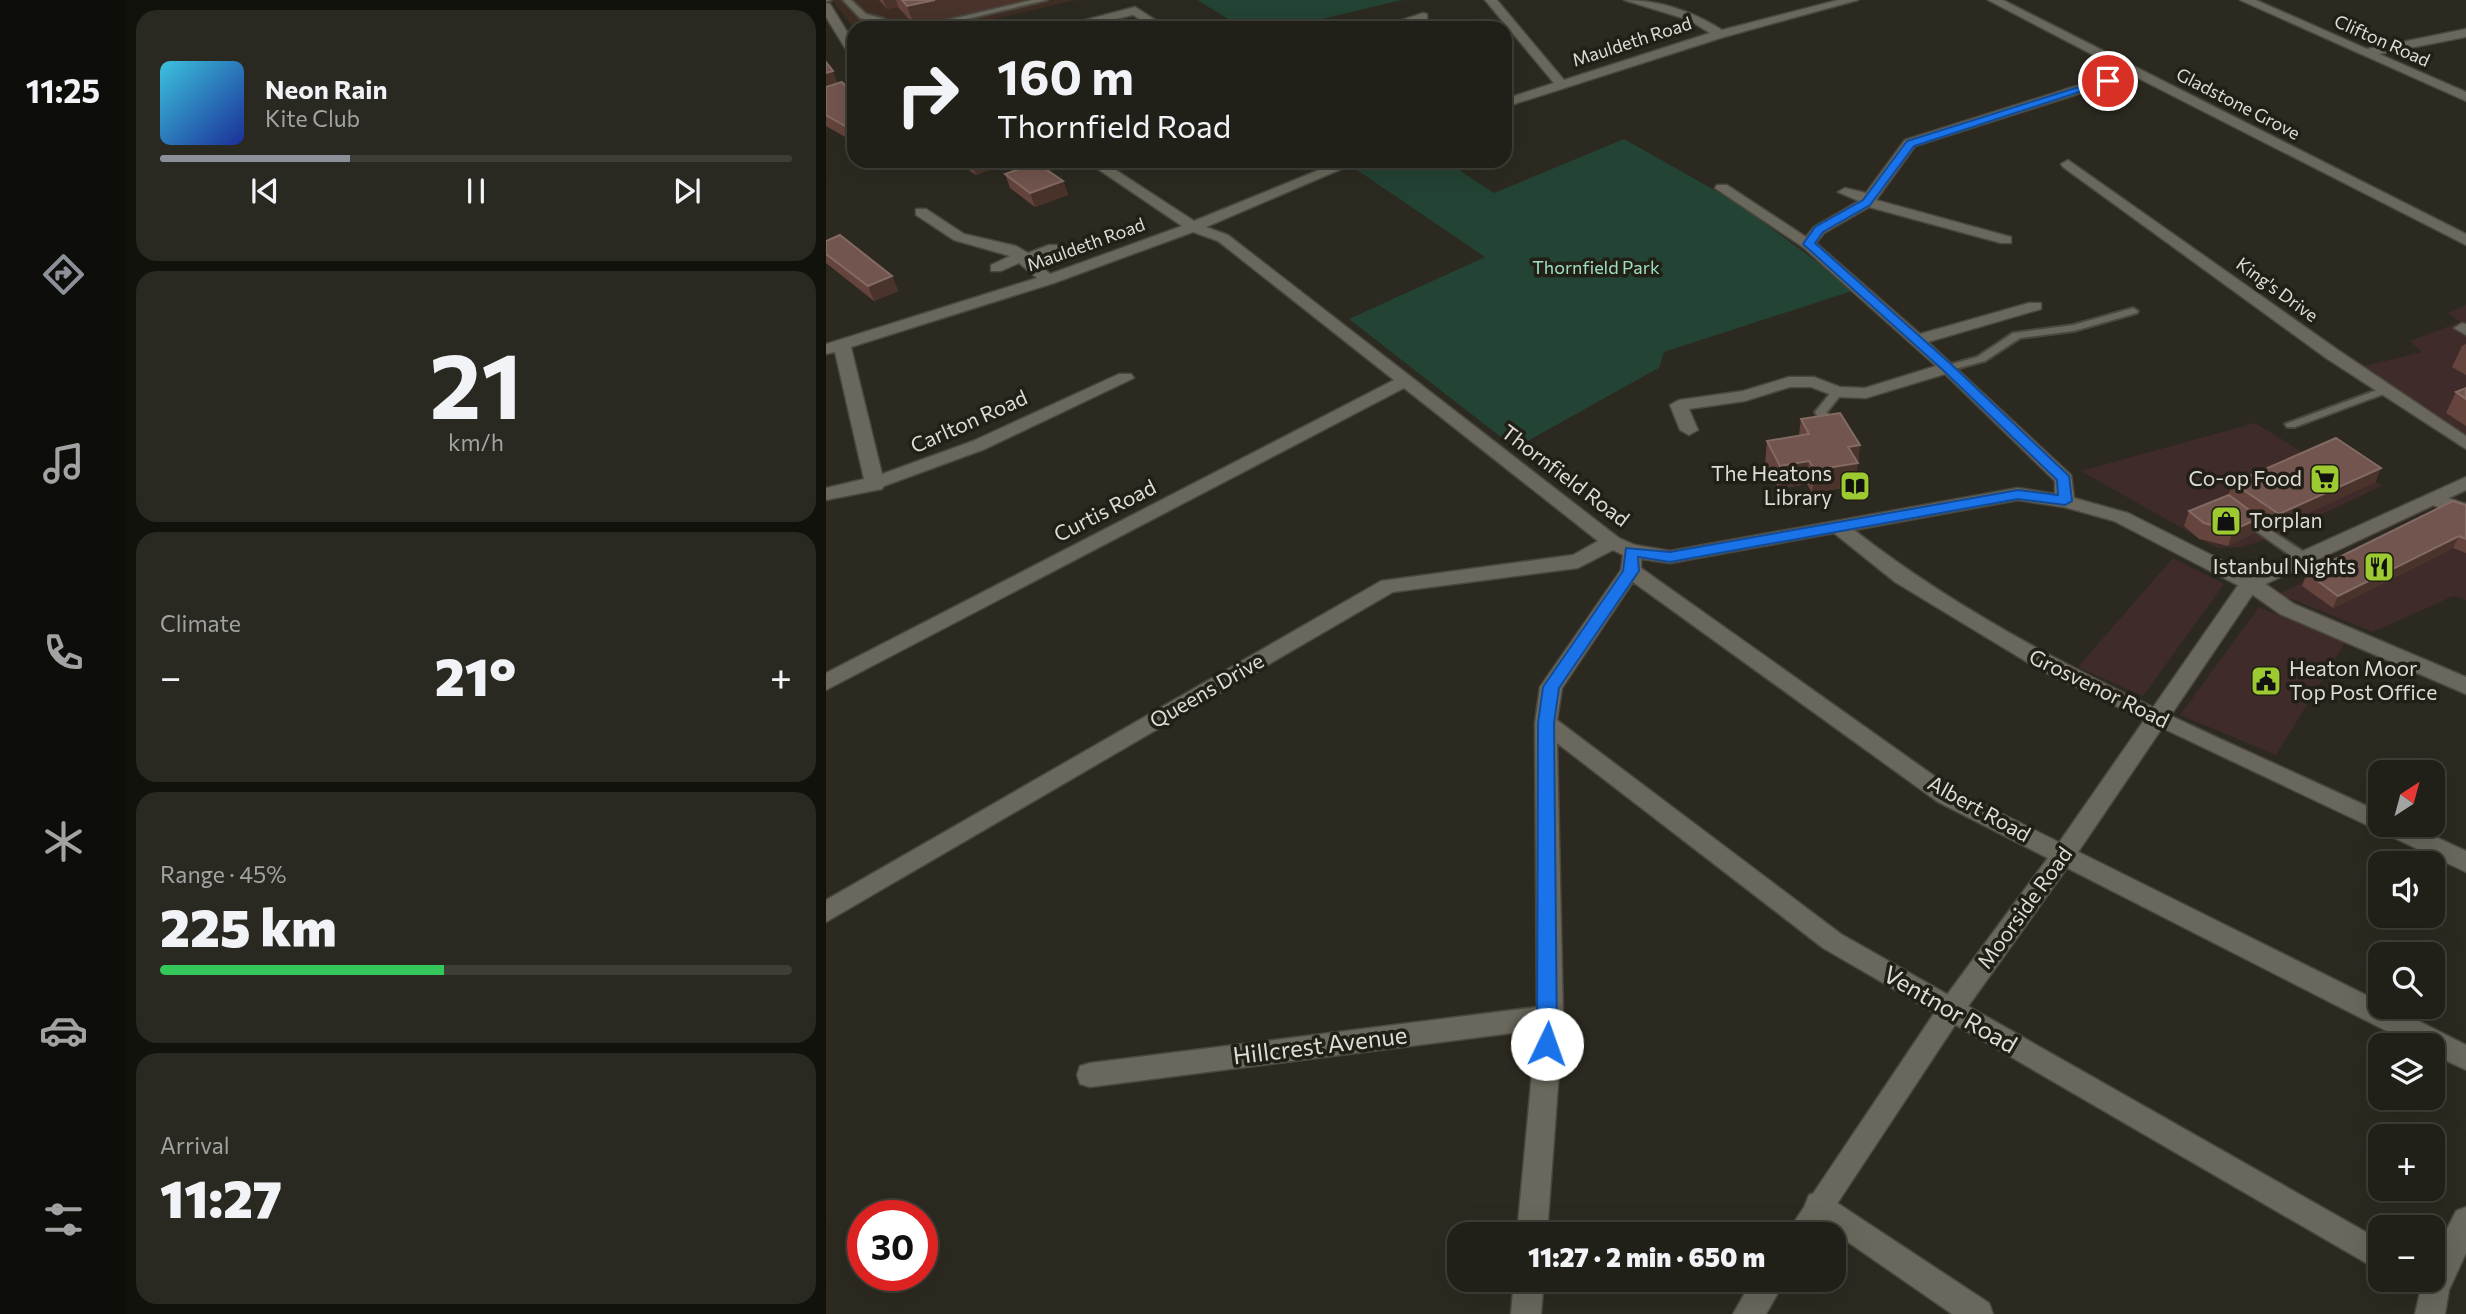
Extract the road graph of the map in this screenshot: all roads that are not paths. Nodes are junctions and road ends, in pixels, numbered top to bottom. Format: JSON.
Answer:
{"nodes":[{"id":1,"x":847,"y":0,"type":"edge"},
{"id":2,"x":1043,"y":0,"type":"edge"},
{"id":3,"x":1491,"y":0,"type":"edge"},
{"id":4,"x":1630,"y":0,"type":"edge"},
{"id":5,"x":1852,"y":0,"type":"edge"},
{"id":6,"x":1994,"y":0,"type":"edge"},
{"id":7,"x":2246,"y":0,"type":"edge"},
{"id":8,"x":827,"y":6,"type":"edge"},
{"id":9,"x":1423,"y":17,"type":"dead end"},
{"id":10,"x":881,"y":21,"type":"edge"},
{"id":11,"x":949,"y":21,"type":"edge"},
{"id":12,"x":1090,"y":21,"type":"edge"},
{"id":13,"x":1152,"y":21,"type":"edge"},
{"id":14,"x":1409,"y":21,"type":"edge"},
{"id":15,"x":1509,"y":21,"type":"edge"},
{"id":16,"x":1512,"y":25,"type":"edge"},
{"id":17,"x":2466,"y":33,"type":"edge"},
{"id":18,"x":1720,"y":34,"type":"junction"},
{"id":19,"x":847,"y":38,"type":"edge"},
{"id":20,"x":2364,"y":53,"type":"junction"},
{"id":21,"x":2132,"y":73,"type":"junction"},
{"id":22,"x":1562,"y":85,"type":"junction"},
{"id":23,"x":847,"y":88,"type":"edge"},
{"id":24,"x":826,"y":96,"type":"edge"},
{"id":25,"x":2466,"y":97,"type":"edge"},
{"id":26,"x":1512,"y":101,"type":"edge"},
{"id":27,"x":2068,"y":164,"type":"dead end"},
{"id":28,"x":1104,"y":168,"type":"edge"},
{"id":29,"x":1336,"y":168,"type":"edge"},
{"id":30,"x":1722,"y":188,"type":"dead end"},
{"id":31,"x":1842,"y":192,"type":"dead end"},
{"id":32,"x":1868,"y":201,"type":"junction"},
{"id":33,"x":921,"y":212,"type":"dead end"},
{"id":34,"x":1193,"y":227,"type":"junction"},
{"id":35,"x":2006,"y":240,"type":"dead end"},
{"id":36,"x":2466,"y":240,"type":"edge"},
{"id":37,"x":1808,"y":244,"type":"junction"},
{"id":38,"x":1054,"y":248,"type":"dead end"},
{"id":39,"x":1024,"y":258,"type":"junction"},
{"id":40,"x":996,"y":268,"type":"dead end"},
{"id":41,"x":1048,"y":280,"type":"junction"},
{"id":42,"x":2035,"y":306,"type":"dead end"},
{"id":43,"x":2133,"y":311,"type":"dead end"},
{"id":44,"x":1917,"y":340,"type":"junction"},
{"id":45,"x":834,"y":347,"type":"edge"},
{"id":46,"x":1948,"y":368,"type":"junction"},
{"id":47,"x":1125,"y":378,"type":"dead end"},
{"id":48,"x":1405,"y":381,"type":"junction"},
{"id":49,"x":2385,"y":390,"type":"junction"},
{"id":50,"x":1837,"y":392,"type":"junction"},
{"id":51,"x":2291,"y":424,"type":"dead end"},
{"id":52,"x":1828,"y":425,"type":"edge"},
{"id":53,"x":1689,"y":430,"type":"dead end"},
{"id":54,"x":2466,"y":444,"type":"edge"},
{"id":55,"x":2466,"y":483,"type":"edge"},
{"id":56,"x":875,"y":485,"type":"junction"},
{"id":57,"x":826,"y":494,"type":"edge"},
{"id":58,"x":2434,"y":499,"type":"junction"},
{"id":59,"x":2065,"y":501,"type":"junction"},
{"id":60,"x":2231,"y":508,"type":"edge"},
{"id":61,"x":2466,"y":511,"type":"edge"},
{"id":62,"x":1836,"y":525,"type":"junction"},
{"id":63,"x":1625,"y":555,"type":"junction"},
{"id":64,"x":2302,"y":557,"type":"junction"},
{"id":65,"x":2250,"y":583,"type":"junction"},
{"id":66,"x":826,"y":682,"type":"edge"},
{"id":67,"x":2466,"y":686,"type":"edge"},
{"id":68,"x":2158,"y":719,"type":"junction"},
{"id":69,"x":1546,"y":723,"type":"junction"},
{"id":70,"x":2368,"y":816,"type":"edge"},
{"id":71,"x":2412,"y":837,"type":"edge"},
{"id":72,"x":2064,"y":854,"type":"junction"},
{"id":73,"x":2466,"y":862,"type":"edge"},
{"id":74,"x":826,"y":912,"type":"edge"},
{"id":75,"x":1950,"y":1011,"type":"junction"},
{"id":76,"x":1549,"y":1017,"type":"junction"},
{"id":77,"x":2466,"y":1058,"type":"edge"},
{"id":78,"x":1090,"y":1075,"type":"dead end"},
{"id":79,"x":1819,"y":1205,"type":"junction"},
{"id":80,"x":2466,"y":1221,"type":"edge"},
{"id":81,"x":1533,"y":1222,"type":"edge"},
{"id":82,"x":1808,"y":1222,"type":"edge"},
{"id":83,"x":2368,"y":1249,"type":"edge"},
{"id":84,"x":1528,"y":1292,"type":"edge"},
{"id":85,"x":1762,"y":1292,"type":"edge"},
{"id":86,"x":2428,"y":1294,"type":"edge"},
{"id":87,"x":1526,"y":1314,"type":"edge"},
{"id":88,"x":1748,"y":1314,"type":"edge"},
{"id":89,"x":1978,"y":1314,"type":"edge"}],
"edges":[{"from":1,"to":10,"type":"lane"},
{"from":2,"to":11,"type":"lane"},
{"from":3,"to":15,"type":"street"},
{"from":4,"to":18,"type":"street"},
{"from":5,"to":18,"type":"street","name":"Mauldeth Road"},
{"from":6,"to":21,"type":"street","name":"Gladstone Grove"},
{"from":7,"to":20,"type":"street","name":"Clifton Road"},
{"from":8,"to":19,"type":"street"},
{"from":9,"to":14,"type":"street"},
{"from":12,"to":13,"type":"street"},
{"from":16,"to":22,"type":"street"},
{"from":17,"to":20,"type":"street"},
{"from":18,"to":22,"type":"street","name":"Mauldeth Road"},
{"from":20,"to":25,"type":"street","name":"Clifton Road"},
{"from":21,"to":32,"type":"street"},
{"from":21,"to":36,"type":"street","name":"Gladstone Grove"},
{"from":22,"to":26,"type":"street","name":"Mauldeth Road"},
{"from":23,"to":24,"type":"street"},
{"from":27,"to":49,"type":"street","name":"King's Drive"},
{"from":28,"to":34,"type":"street","name":"Thornfield Road"},
{"from":29,"to":34,"type":"street","name":"Mauldeth Road"},
{"from":30,"to":37,"type":"street"},
{"from":31,"to":32,"type":"street"},
{"from":32,"to":35,"type":"street"},
{"from":32,"to":37,"type":"street"},
{"from":33,"to":39,"type":"street"},
{"from":34,"to":41,"type":"street","name":"Mauldeth Road"},
{"from":34,"to":48,"type":"street","name":"Thornfield Road"},
{"from":37,"to":44,"type":"street"},
{"from":38,"to":39,"type":"street"},
{"from":39,"to":40,"type":"street"},
{"from":39,"to":41,"type":"street"},
{"from":41,"to":45,"type":"street","name":"Mauldeth Road"},
{"from":42,"to":44,"type":"street"},
{"from":43,"to":46,"type":"lane"},
{"from":44,"to":46,"type":"street"},
{"from":45,"to":56,"type":"street"},
{"from":46,"to":50,"type":"street"},
{"from":46,"to":59,"type":"street"},
{"from":47,"to":56,"type":"street","name":"Carlton Road"},
{"from":48,"to":63,"type":"street","name":"Thornfield Road"},
{"from":48,"to":66,"type":"street","name":"Curtis Road"},
{"from":49,"to":51,"type":"lane"},
{"from":49,"to":54,"type":"street","name":"King's Drive"},
{"from":50,"to":52,"type":"lane"},
{"from":50,"to":53,"type":"street"},
{"from":55,"to":58,"type":"street"},
{"from":56,"to":57,"type":"street","name":"Carlton Road"},
{"from":58,"to":61,"type":"street"},
{"from":58,"to":64,"type":"street"},
{"from":59,"to":62,"type":"street","name":"Thornfield Road"},
{"from":59,"to":65,"type":"street","name":"Thornfield Road"},
{"from":60,"to":64,"type":"lane"},
{"from":62,"to":63,"type":"street","name":"Thornfield Road"},
{"from":62,"to":68,"type":"street","name":"Grosvenor Road"},
{"from":63,"to":69,"type":"street"},
{"from":63,"to":72,"type":"street","name":"Albert Road"},
{"from":63,"to":74,"type":"street","name":"Queens Drive"},
{"from":64,"to":65,"type":"street"},
{"from":65,"to":67,"type":"street","name":"Thornfield Road"},
{"from":65,"to":68,"type":"street","name":"Moorside Road"},
{"from":68,"to":70,"type":"street","name":"Grosvenor Road"},
{"from":68,"to":72,"type":"street","name":"Moorside Road"},
{"from":69,"to":75,"type":"street","name":"Ventnor Road"},
{"from":69,"to":76,"type":"street"},
{"from":71,"to":73,"type":"street","name":"Grosvenor Road"},
{"from":72,"to":75,"type":"street","name":"Moorside Road"},
{"from":72,"to":77,"type":"street","name":"Albert Road"},
{"from":75,"to":79,"type":"street","name":"Moorside Road"},
{"from":75,"to":83,"type":"street","name":"Ventnor Road"},
{"from":76,"to":78,"type":"street","name":"Hillcrest Avenue"},
{"from":76,"to":81,"type":"street"},
{"from":79,"to":82,"type":"street","name":"Moorside Road"},
{"from":79,"to":89,"type":"street"},
{"from":80,"to":86,"type":"street"},
{"from":84,"to":87,"type":"street"},
{"from":85,"to":88,"type":"street"}]}
